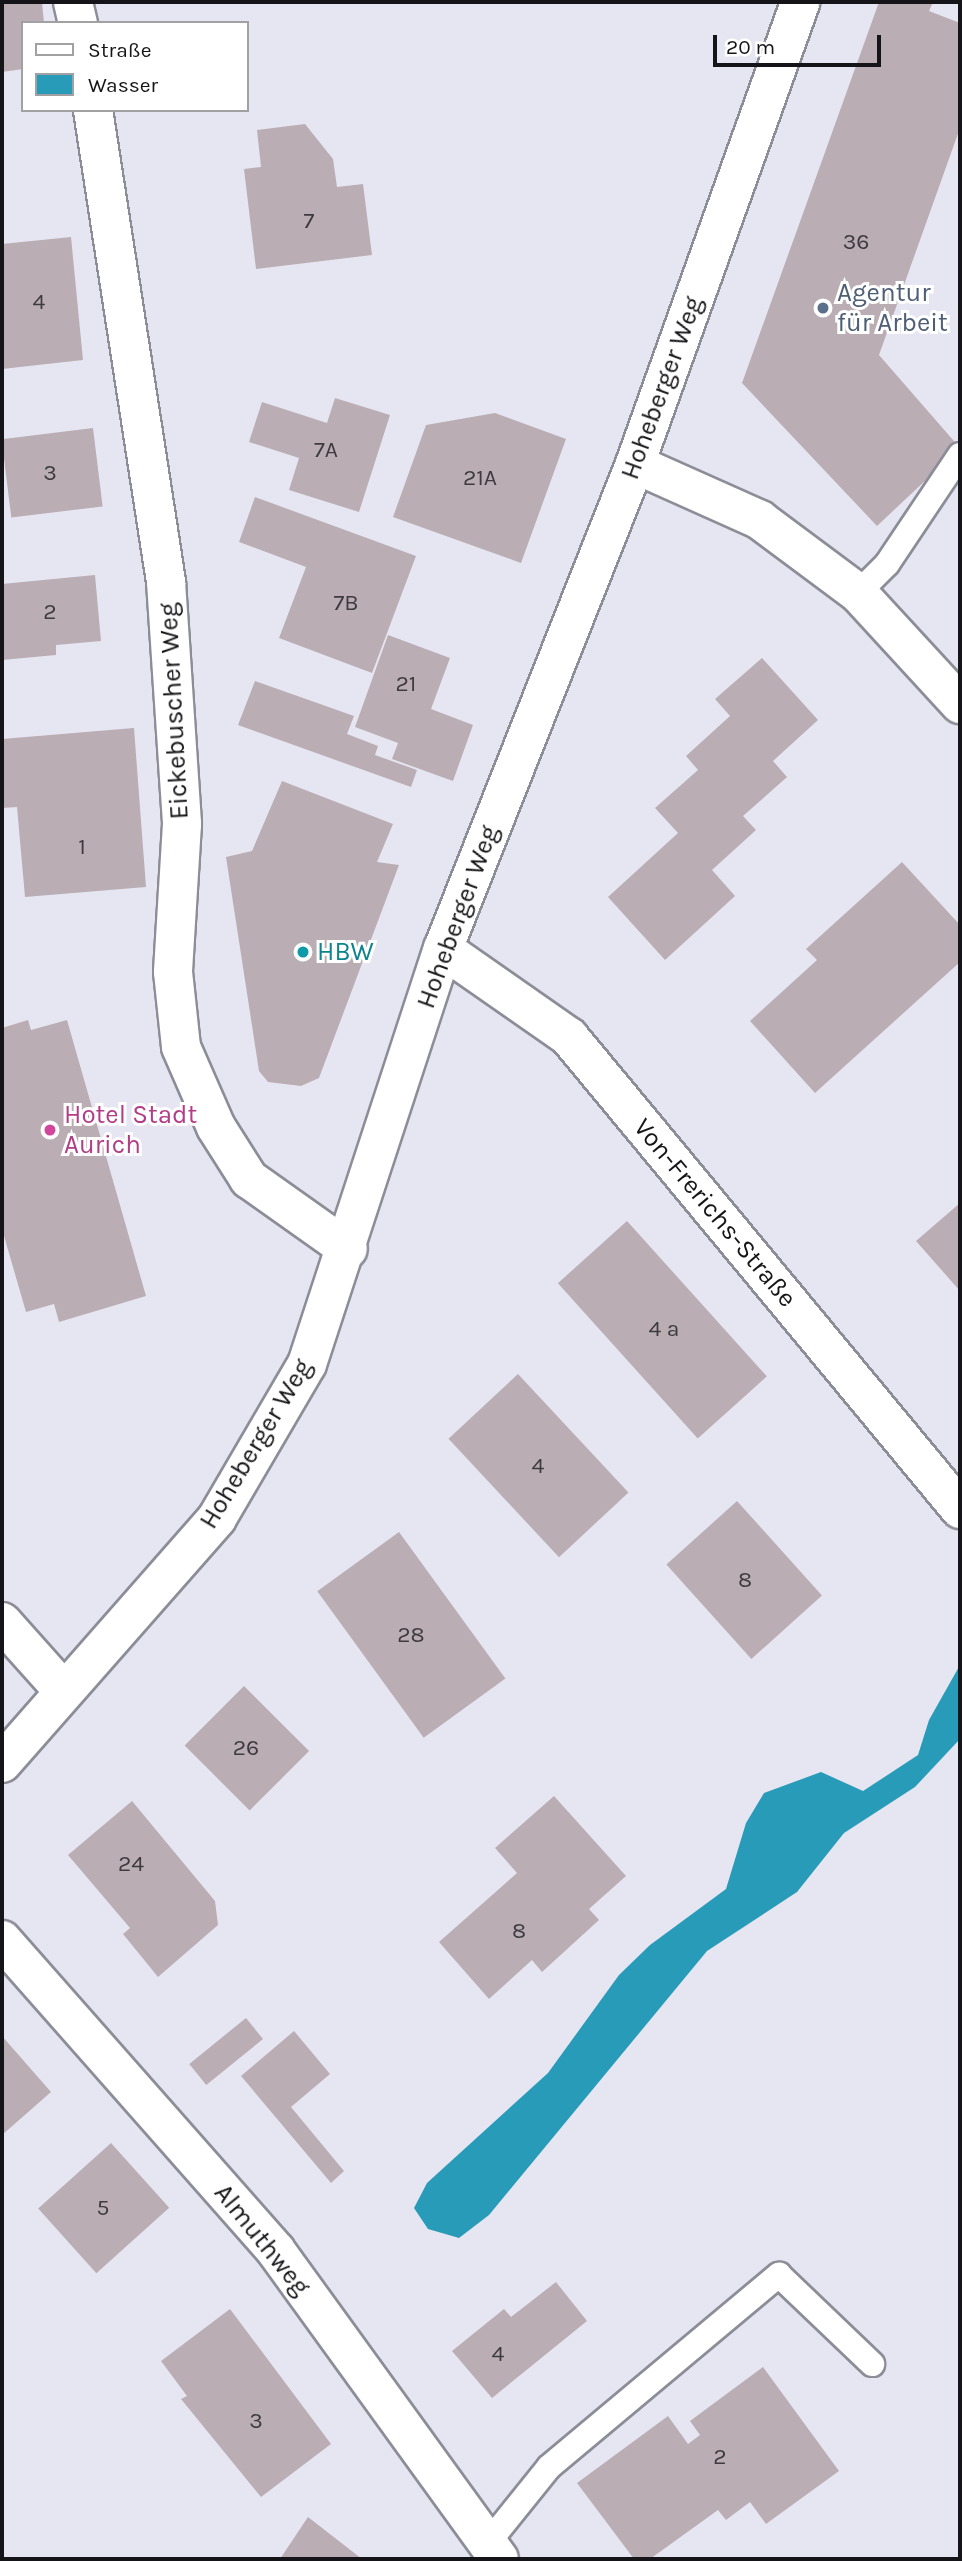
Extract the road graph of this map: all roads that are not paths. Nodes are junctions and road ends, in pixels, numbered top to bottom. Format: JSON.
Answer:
{"nodes":[{"id":1,"x":74,"y":2,"type":"edge"},
{"id":2,"x":800,"y":2,"type":"edge"},
{"id":3,"x":78,"y":21,"type":"edge"},
{"id":4,"x":93,"y":112,"type":"edge"},
{"id":5,"x":960,"y":455,"type":"edge"},
{"id":6,"x":635,"y":464,"type":"junction"},
{"id":7,"x":858,"y":593,"type":"junction"},
{"id":8,"x":960,"y":704,"type":"edge"},
{"id":9,"x":443,"y":949,"type":"junction"},
{"id":10,"x":348,"y":1250,"type":"junction"},
{"id":11,"x":960,"y":1509,"type":"edge"},
{"id":12,"x":2,"y":1622,"type":"edge"},
{"id":13,"x":62,"y":1689,"type":"junction"},
{"id":14,"x":2,"y":1763,"type":"edge"},
{"id":15,"x":2,"y":1940,"type":"edge"},
{"id":16,"x":872,"y":2364,"type":"dead end"},
{"id":17,"x":493,"y":2551,"type":"edge"}],
"edges":[{"from":1,"to":3,"type":"street"},
{"from":2,"to":6,"type":"street","name":"Hoheberger Weg"},
{"from":4,"to":10,"type":"street","name":"Eickebuscher Weg"},
{"from":5,"to":7,"type":"lane"},
{"from":6,"to":7,"type":"street"},
{"from":6,"to":9,"type":"street","name":"Hoheberger Weg"},
{"from":7,"to":8,"type":"street"},
{"from":9,"to":10,"type":"street","name":"Hoheberger Weg"},
{"from":9,"to":11,"type":"street","name":"Von-Frerichs-Straße"},
{"from":10,"to":13,"type":"street","name":"Hoheberger Weg"},
{"from":12,"to":13,"type":"street"},
{"from":13,"to":14,"type":"street","name":"Hoheberger Weg"},
{"from":15,"to":17,"type":"street","name":"Almuthweg"},
{"from":16,"to":17,"type":"lane"}]}
